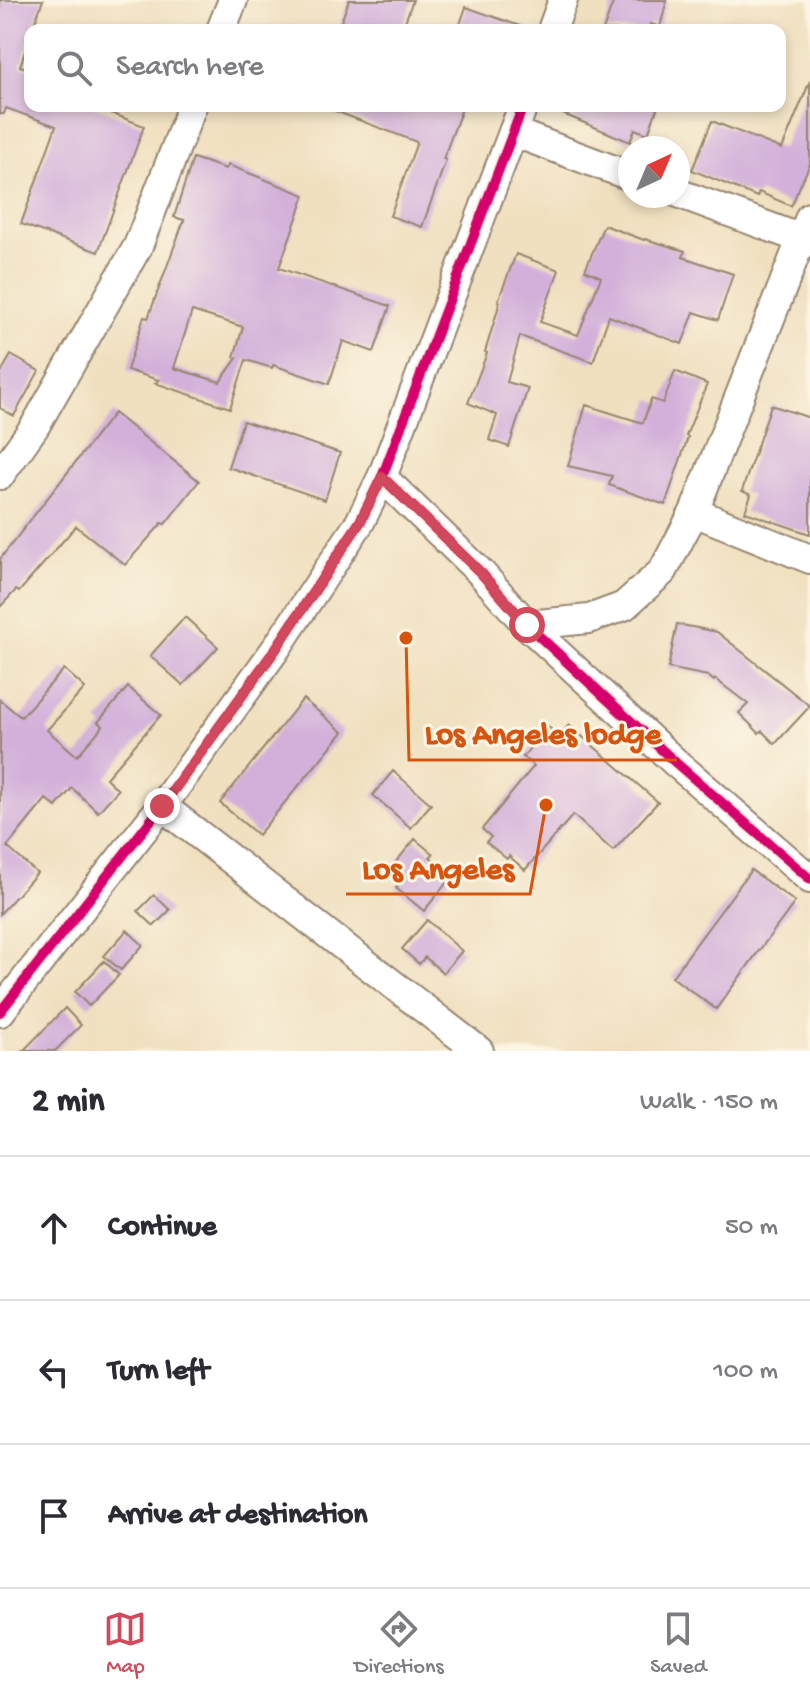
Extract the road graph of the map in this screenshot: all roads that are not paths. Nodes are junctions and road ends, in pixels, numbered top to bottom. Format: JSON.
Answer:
{"nodes":[{"id":1,"x":563,"y":0,"type":"edge"},
{"id":2,"x":554,"y":24,"type":"edge"},
{"id":3,"x":190,"y":112,"type":"edge"},
{"id":4,"x":521,"y":112,"type":"edge"},
{"id":5,"x":513,"y":132,"type":"junction"},
{"id":6,"x":618,"y":171,"type":"edge"},
{"id":7,"x":690,"y":197,"type":"edge"},
{"id":8,"x":807,"y":233,"type":"edge"},
{"id":9,"x":0,"y":475,"type":"edge"},
{"id":10,"x":382,"y":477,"type":"junction"},
{"id":11,"x":694,"y":512,"type":"junction"},
{"id":12,"x":810,"y":559,"type":"edge"},
{"id":13,"x":527,"y":625,"type":"junction"},
{"id":14,"x":162,"y":806,"type":"junction"},
{"id":15,"x":810,"y":879,"type":"edge"},
{"id":16,"x":0,"y":1012,"type":"edge"},
{"id":17,"x":479,"y":1051,"type":"edge"}],
"edges":[{"from":1,"to":2,"type":"street"},
{"from":3,"to":9,"type":"street"},
{"from":4,"to":5,"type":"street"},
{"from":5,"to":6,"type":"street"},
{"from":5,"to":10,"type":"street"},
{"from":7,"to":8,"type":"street"},
{"from":8,"to":11,"type":"street"},
{"from":10,"to":13,"type":"street"},
{"from":10,"to":14,"type":"street"},
{"from":11,"to":12,"type":"street"},
{"from":11,"to":13,"type":"street"},
{"from":13,"to":15,"type":"street"},
{"from":14,"to":16,"type":"street"},
{"from":14,"to":17,"type":"street"}]}
